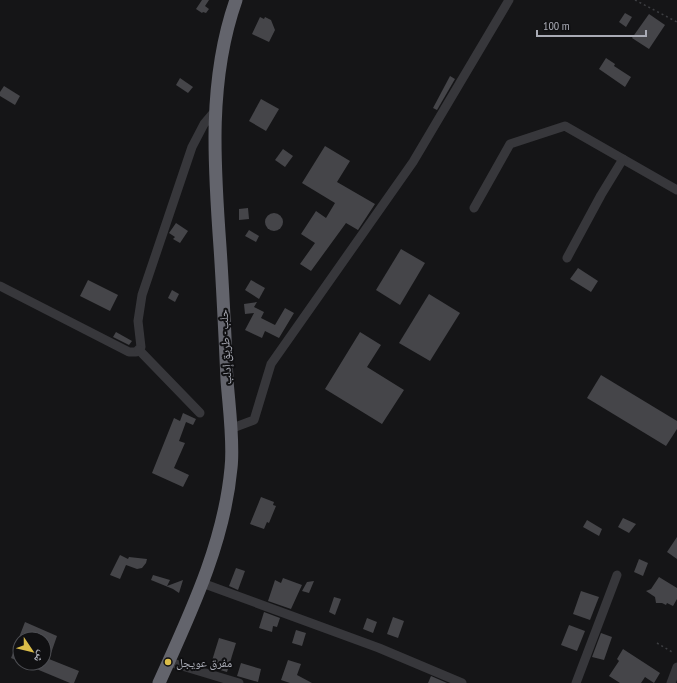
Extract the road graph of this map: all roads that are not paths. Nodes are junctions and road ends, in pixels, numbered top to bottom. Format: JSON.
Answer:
{"nodes":[{"id":1,"x":236,"y":0,"type":"edge"},
{"id":2,"x":509,"y":0,"type":"edge"},
{"id":3,"x":215,"y":110,"type":"junction"},
{"id":4,"x":623,"y":159,"type":"junction"},
{"id":5,"x":677,"y":190,"type":"edge"},
{"id":6,"x":474,"y":208,"type":"dead end"},
{"id":7,"x":566,"y":258,"type":"dead end"},
{"id":8,"x":0,"y":286,"type":"edge"},
{"id":9,"x":139,"y":350,"type":"junction"},
{"id":10,"x":200,"y":412,"type":"dead end"},
{"id":11,"x":230,"y":430,"type":"junction"},
{"id":12,"x":617,"y":575,"type":"dead end"},
{"id":13,"x":202,"y":583,"type":"junction"},
{"id":14,"x":168,"y":662,"type":"junction"},
{"id":15,"x":677,"y":667,"type":"edge"},
{"id":16,"x":159,"y":683,"type":"edge"},
{"id":17,"x":239,"y":683,"type":"edge"},
{"id":18,"x":462,"y":683,"type":"edge"},
{"id":19,"x":576,"y":683,"type":"edge"},
{"id":20,"x":672,"y":683,"type":"edge"}],
"edges":[{"from":1,"to":3,"type":"highway","name":"حلب - طريق إدلب"},
{"from":2,"to":11,"type":"street"},
{"from":3,"to":9,"type":"street"},
{"from":3,"to":11,"type":"highway","name":"حلب - طريق إدلب"},
{"from":4,"to":5,"type":"street"},
{"from":4,"to":6,"type":"street"},
{"from":4,"to":7,"type":"street"},
{"from":8,"to":9,"type":"street"},
{"from":9,"to":10,"type":"street"},
{"from":11,"to":13,"type":"highway","name":"حلب - طريق إدلب"},
{"from":12,"to":19,"type":"street"},
{"from":13,"to":14,"type":"highway","name":"حلب - طريق إدلب"},
{"from":13,"to":18,"type":"street"},
{"from":14,"to":16,"type":"highway","name":"حلب - طريق إدلب"},
{"from":14,"to":17,"type":"street"},
{"from":15,"to":20,"type":"street"}]}
